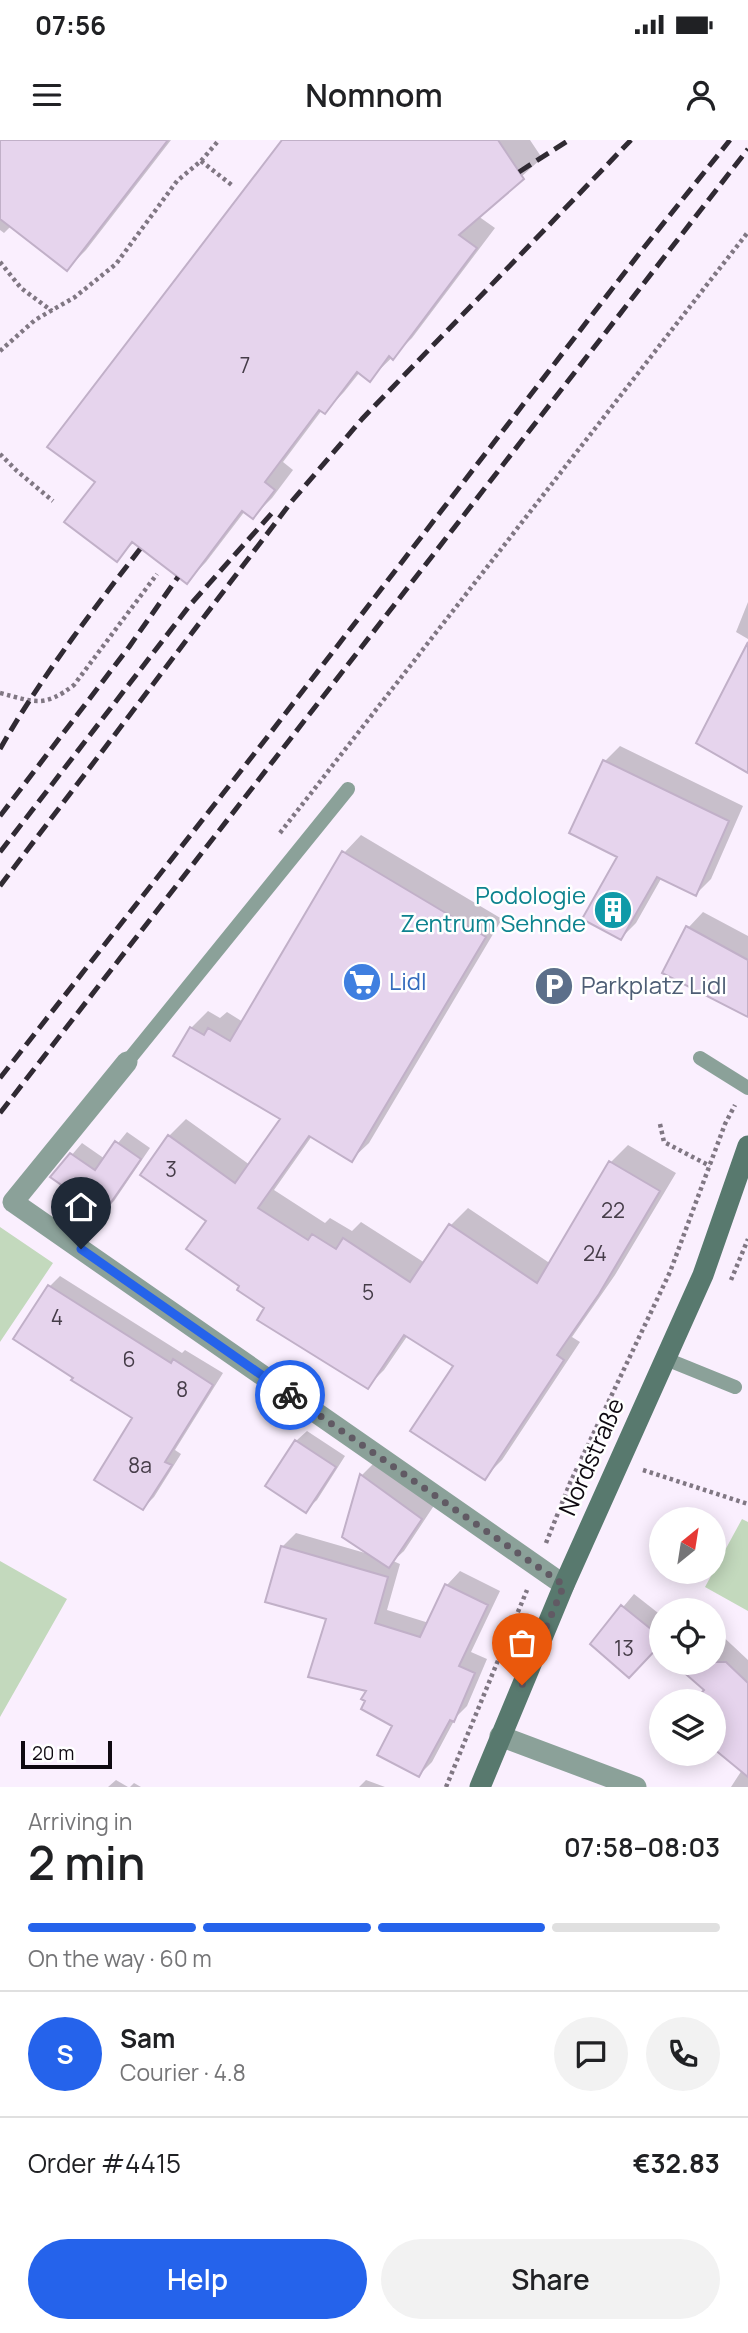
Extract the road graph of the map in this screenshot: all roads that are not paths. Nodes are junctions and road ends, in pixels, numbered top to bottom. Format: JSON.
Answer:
{"nodes":[{"id":1,"x":348,"y":789,"type":"dead end"},
{"id":2,"x":700,"y":1058,"type":"dead end"},
{"id":3,"x":127,"y":1062,"type":"joint"},
{"id":4,"x":746,"y":1087,"type":"edge"},
{"id":5,"x":748,"y":1146,"type":"edge"},
{"id":6,"x":666,"y":1359,"type":"junction"},
{"id":7,"x":736,"y":1387,"type":"dead end"},
{"id":8,"x":564,"y":1585,"type":"junction"},
{"id":9,"x":500,"y":1736,"type":"junction"},
{"id":10,"x":480,"y":1787,"type":"edge"},
{"id":11,"x":636,"y":1787,"type":"edge"}],
"edges":[{"from":1,"to":3,"type":"lane"},
{"from":2,"to":4,"type":"lane"},
{"from":3,"to":8,"type":"street"},
{"from":5,"to":6,"type":"main road","name":"Nordstraße"},
{"from":6,"to":7,"type":"lane"},
{"from":6,"to":8,"type":"main road","name":"Nordstraße"},
{"from":8,"to":9,"type":"main road","name":"Nordstraße"},
{"from":9,"to":10,"type":"main road","name":"Nordstraße"},
{"from":9,"to":11,"type":"street"}]}
